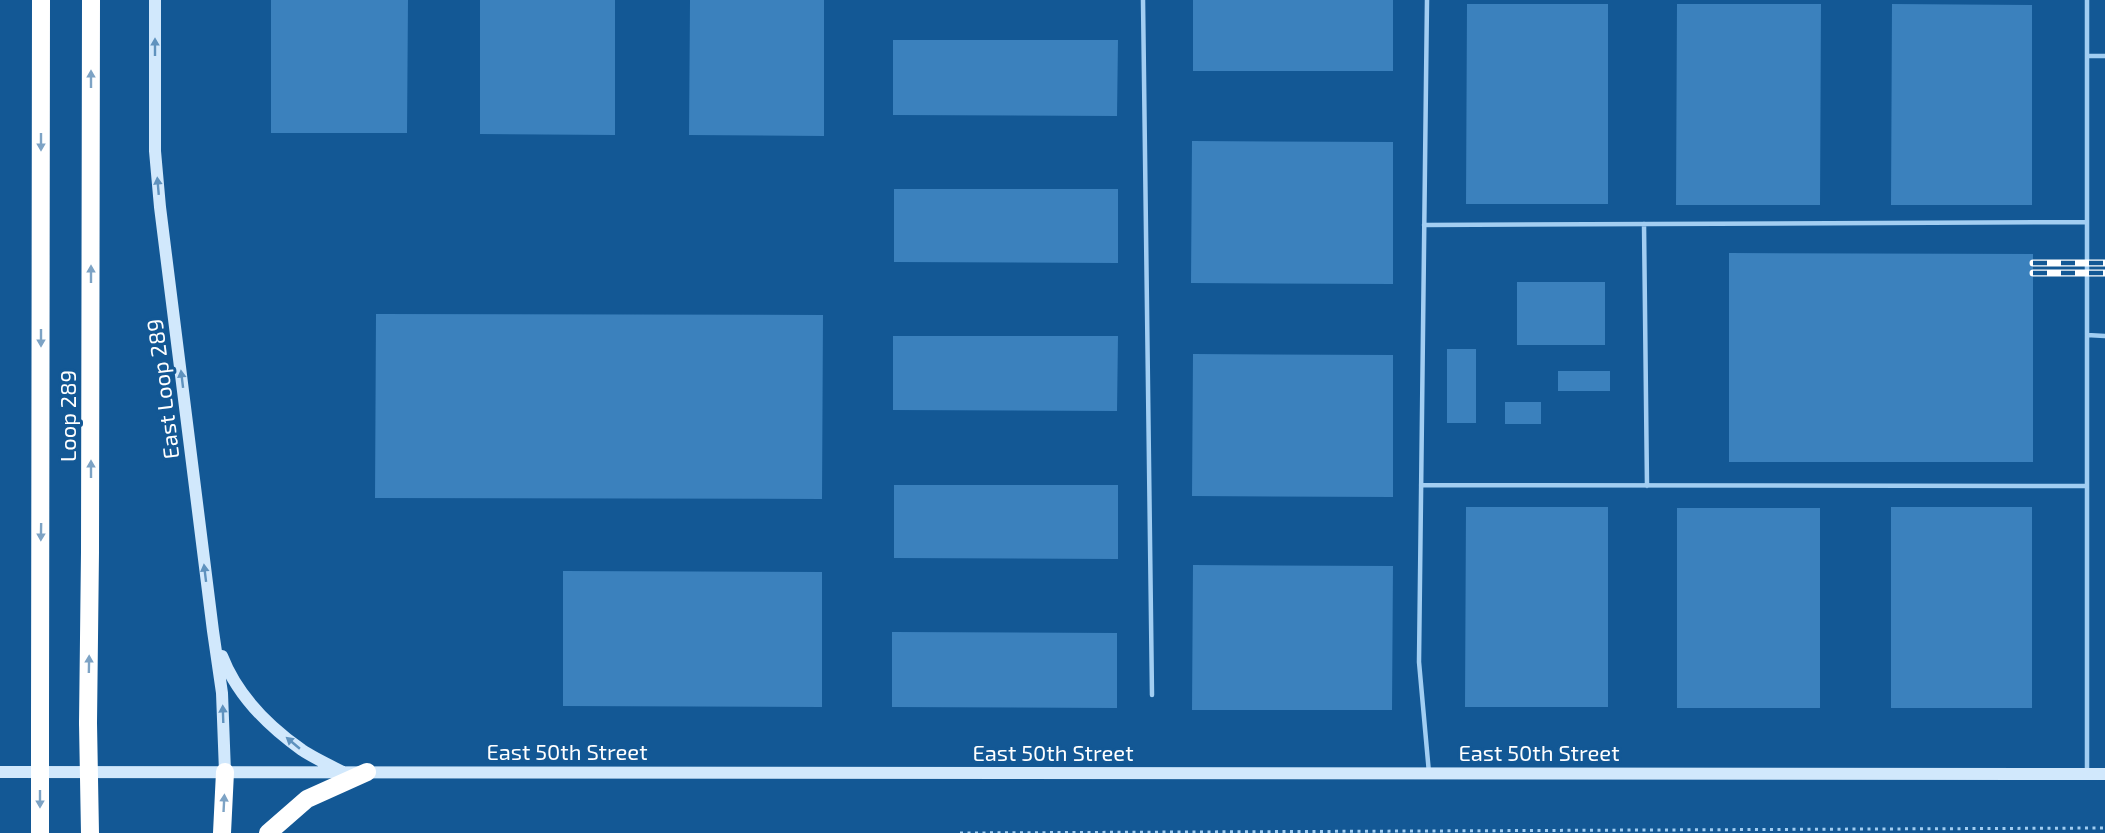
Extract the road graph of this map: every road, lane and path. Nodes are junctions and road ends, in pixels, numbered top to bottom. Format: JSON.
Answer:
{"nodes":[{"id":1,"x":41,"y":0,"type":"edge"},
{"id":2,"x":91,"y":0,"type":"edge"},
{"id":3,"x":155,"y":0,"type":"edge"},
{"id":4,"x":1143,"y":0,"type":"edge"},
{"id":5,"x":1427,"y":0,"type":"edge"},
{"id":6,"x":2087,"y":0,"type":"edge"},
{"id":7,"x":2087,"y":56,"type":"junction"},
{"id":8,"x":2105,"y":56,"type":"edge"},
{"id":9,"x":2086,"y":222,"type":"junction"},
{"id":10,"x":1644,"y":224,"type":"junction"},
{"id":11,"x":1424,"y":225,"type":"junction"},
{"id":12,"x":2087,"y":335,"type":"junction"},
{"id":13,"x":2105,"y":336,"type":"edge"},
{"id":14,"x":1421,"y":485,"type":"junction"},
{"id":15,"x":1647,"y":486,"type":"junction"},
{"id":16,"x":2087,"y":486,"type":"junction"},
{"id":17,"x":213,"y":631,"type":"junction"},
{"id":18,"x":1152,"y":695,"type":"dead end"},
{"id":19,"x":0,"y":772,"type":"edge"},
{"id":20,"x":225,"y":772,"type":"junction"},
{"id":21,"x":344,"y":772,"type":"junction"},
{"id":22,"x":367,"y":772,"type":"junction"},
{"id":23,"x":1429,"y":773,"type":"junction"},
{"id":24,"x":2087,"y":774,"type":"junction"},
{"id":25,"x":2105,"y":774,"type":"edge"},
{"id":26,"x":2105,"y":828,"type":"edge"},
{"id":27,"x":40,"y":833,"type":"edge"},
{"id":28,"x":90,"y":833,"type":"edge"},
{"id":29,"x":222,"y":833,"type":"edge"},
{"id":30,"x":268,"y":833,"type":"edge"},
{"id":31,"x":960,"y":833,"type":"edge"}],
"edges":[{"from":1,"to":27,"type":"highway","name":"Loop 289","one_way":true,"bridge":true},
{"from":28,"to":2,"type":"highway","name":"Loop 289","one_way":true,"bridge":true},
{"from":17,"to":3,"type":"main road","name":"East Loop 289","one_way":true},
{"from":4,"to":18,"type":"lane"},
{"from":5,"to":11,"type":"lane"},
{"from":6,"to":7,"type":"lane"},
{"from":7,"to":8,"type":"lane"},
{"from":7,"to":9,"type":"lane"},
{"from":9,"to":10,"type":"lane"},
{"from":9,"to":12,"type":"lane"},
{"from":10,"to":11,"type":"lane"},
{"from":10,"to":15,"type":"lane"},
{"from":11,"to":14,"type":"lane"},
{"from":12,"to":13,"type":"lane"},
{"from":12,"to":16,"type":"lane"},
{"from":14,"to":15,"type":"lane"},
{"from":14,"to":23,"type":"lane"},
{"from":15,"to":16,"type":"lane"},
{"from":16,"to":24,"type":"lane"},
{"from":20,"to":17,"type":"main road","name":"East Loop 289","one_way":true},
{"from":21,"to":17,"type":"main road","one_way":true},
{"from":19,"to":20,"type":"main road","name":"East 50th Street"},
{"from":20,"to":21,"type":"main road","name":"East 50th Street"},
{"from":29,"to":20,"type":"highway","one_way":true},
{"from":21,"to":22,"type":"main road","name":"East 50th Street"},
{"from":22,"to":23,"type":"main road","name":"East 50th Street"},
{"from":22,"to":30,"type":"highway"},
{"from":23,"to":24,"type":"main road","name":"East 50th Street"},
{"from":24,"to":25,"type":"main road","name":"East 50th Street"},
{"from":26,"to":31,"type":"path"}]}
